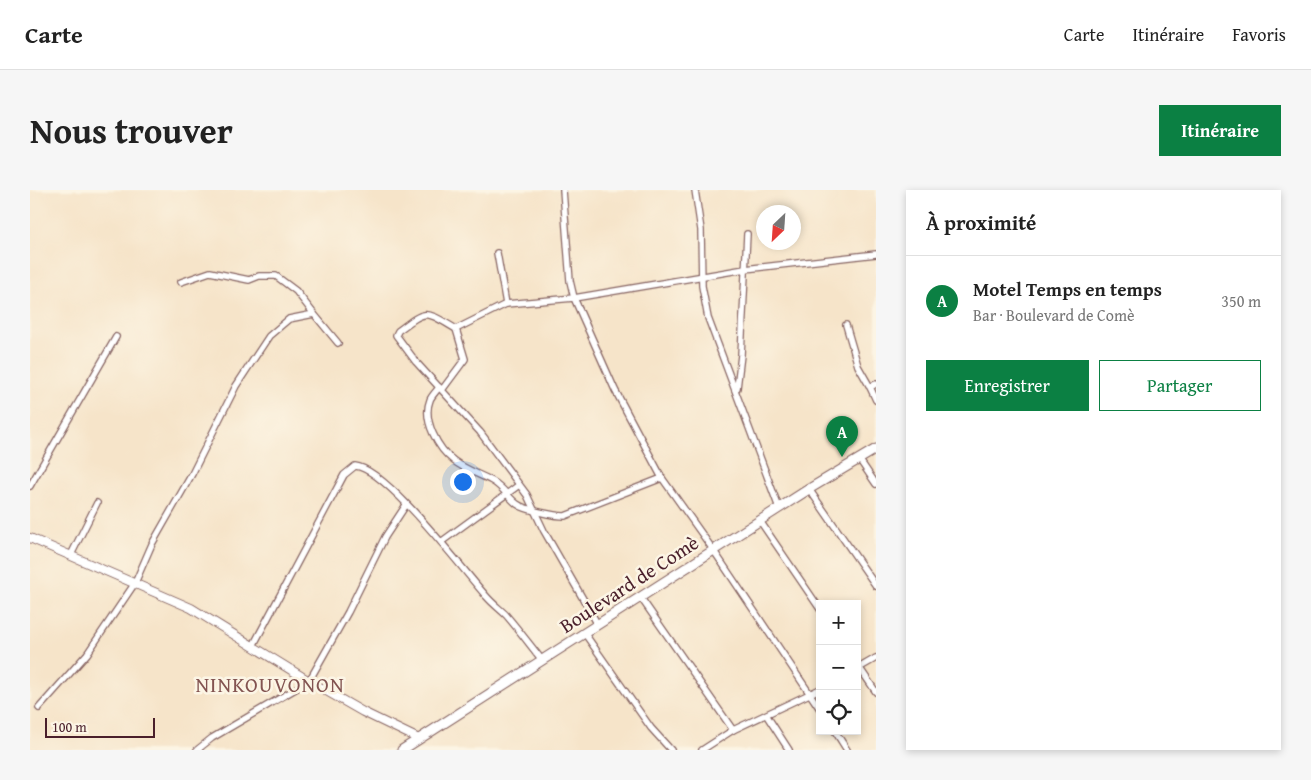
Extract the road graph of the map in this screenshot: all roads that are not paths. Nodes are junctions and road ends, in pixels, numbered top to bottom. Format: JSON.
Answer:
{"nodes":[{"id":1,"x":563,"y":190,"type":"edge"},
{"id":2,"x":695,"y":190,"type":"edge"},
{"id":3,"x":746,"y":234,"type":"dead end"},
{"id":4,"x":497,"y":253,"type":"dead end"},
{"id":5,"x":876,"y":254,"type":"edge"},
{"id":6,"x":745,"y":269,"type":"junction"},
{"id":7,"x":702,"y":277,"type":"junction"},
{"id":8,"x":181,"y":282,"type":"dead end"},
{"id":9,"x":574,"y":298,"type":"junction"},
{"id":10,"x":506,"y":304,"type":"junction"},
{"id":11,"x":314,"y":314,"type":"junction"},
{"id":12,"x":846,"y":324,"type":"dead end"},
{"id":13,"x":456,"y":329,"type":"junction"},
{"id":14,"x":116,"y":337,"type":"dead end"},
{"id":15,"x":338,"y":343,"type":"dead end"},
{"id":16,"x":876,"y":384,"type":"edge"},
{"id":17,"x":870,"y":387,"type":"junction"},
{"id":18,"x":440,"y":388,"type":"junction"},
{"id":19,"x":736,"y":390,"type":"junction"},
{"id":20,"x":876,"y":400,"type":"edge"},
{"id":21,"x":876,"y":449,"type":"edge"},
{"id":22,"x":859,"y":459,"type":"junction"},
{"id":23,"x":662,"y":478,"type":"junction"},
{"id":24,"x":876,"y":484,"type":"edge"},
{"id":25,"x":519,"y":485,"type":"junction"},
{"id":26,"x":30,"y":486,"type":"edge"},
{"id":27,"x":809,"y":489,"type":"junction"},
{"id":28,"x":508,"y":493,"type":"junction"},
{"id":29,"x":97,"y":503,"type":"dead end"},
{"id":30,"x":406,"y":504,"type":"junction"},
{"id":31,"x":779,"y":508,"type":"junction"},
{"id":32,"x":533,"y":509,"type":"junction"},
{"id":33,"x":760,"y":521,"type":"junction"},
{"id":34,"x":30,"y":538,"type":"edge"},
{"id":35,"x":441,"y":542,"type":"junction"},
{"id":36,"x":714,"y":550,"type":"junction"},
{"id":37,"x":71,"y":555,"type":"junction"},
{"id":38,"x":135,"y":583,"type":"junction"},
{"id":39,"x":876,"y":586,"type":"edge"},
{"id":40,"x":641,"y":598,"type":"junction"},
{"id":41,"x":816,"y":603,"type":"edge"},
{"id":42,"x":598,"y":625,"type":"junction"},
{"id":43,"x":585,"y":634,"type":"junction"},
{"id":44,"x":253,"y":646,"type":"junction"},
{"id":45,"x":876,"y":658,"type":"edge"},
{"id":46,"x":542,"y":660,"type":"junction"},
{"id":47,"x":861,"y":666,"type":"edge"},
{"id":48,"x":861,"y":671,"type":"edge"},
{"id":49,"x":309,"y":681,"type":"junction"},
{"id":50,"x":818,"y":690,"type":"edge"},
{"id":51,"x":876,"y":692,"type":"edge"},
{"id":52,"x":810,"y":695,"type":"junction"},
{"id":53,"x":816,"y":703,"type":"edge"},
{"id":54,"x":39,"y":708,"type":"dead end"},
{"id":55,"x":767,"y":716,"type":"junction"},
{"id":56,"x":733,"y":730,"type":"junction"},
{"id":57,"x":838,"y":735,"type":"edge"},
{"id":58,"x":419,"y":739,"type":"junction"},
{"id":59,"x":709,"y":747,"type":"edge"},
{"id":60,"x":198,"y":750,"type":"edge"},
{"id":61,"x":402,"y":750,"type":"edge"},
{"id":62,"x":672,"y":750,"type":"edge"},
{"id":63,"x":702,"y":750,"type":"edge"},
{"id":64,"x":789,"y":750,"type":"edge"},
{"id":65,"x":848,"y":750,"type":"edge"}],
"edges":[{"from":1,"to":9,"type":"street"},
{"from":2,"to":7,"type":"street"},
{"from":3,"to":6,"type":"street"},
{"from":4,"to":10,"type":"street"},
{"from":5,"to":6,"type":"street"},
{"from":6,"to":7,"type":"street"},
{"from":6,"to":19,"type":"street"},
{"from":7,"to":9,"type":"street"},
{"from":7,"to":19,"type":"street"},
{"from":8,"to":11,"type":"street"},
{"from":9,"to":10,"type":"street"},
{"from":9,"to":23,"type":"street"},
{"from":10,"to":13,"type":"street"},
{"from":11,"to":15,"type":"street"},
{"from":11,"to":38,"type":"street"},
{"from":12,"to":17,"type":"street"},
{"from":13,"to":18,"type":"street"},
{"from":13,"to":18,"type":"street"},
{"from":14,"to":26,"type":"street"},
{"from":16,"to":17,"type":"street"},
{"from":17,"to":20,"type":"street"},
{"from":18,"to":25,"type":"street"},
{"from":18,"to":28,"type":"street"},
{"from":19,"to":31,"type":"street"},
{"from":21,"to":22,"type":"main road","name":"Boulevard de Comè"},
{"from":22,"to":24,"type":"street"},
{"from":22,"to":27,"type":"main road","name":"Boulevard de Comè"},
{"from":23,"to":32,"type":"street"},
{"from":23,"to":36,"type":"street"},
{"from":25,"to":28,"type":"street"},
{"from":25,"to":32,"type":"street"},
{"from":27,"to":31,"type":"main road","name":"Boulevard de Comè"},
{"from":27,"to":39,"type":"street"},
{"from":28,"to":32,"type":"street"},
{"from":28,"to":35,"type":"street"},
{"from":29,"to":37,"type":"street"},
{"from":30,"to":35,"type":"street"},
{"from":30,"to":44,"type":"street"},
{"from":30,"to":49,"type":"street"},
{"from":31,"to":33,"type":"main road","name":"Boulevard de Comè"},
{"from":32,"to":42,"type":"street"},
{"from":33,"to":36,"type":"main road","name":"Boulevard de Comè"},
{"from":33,"to":41,"type":"street"},
{"from":34,"to":37,"type":"street"},
{"from":35,"to":46,"type":"street"},
{"from":36,"to":40,"type":"main road","name":"Boulevard de Comè"},
{"from":36,"to":52,"type":"street"},
{"from":37,"to":38,"type":"street"},
{"from":38,"to":44,"type":"street"},
{"from":38,"to":54,"type":"street"},
{"from":40,"to":42,"type":"main road","name":"Boulevard de Comè"},
{"from":40,"to":56,"type":"street"},
{"from":42,"to":43,"type":"main road","name":"Boulevard de Comè"},
{"from":43,"to":46,"type":"main road","name":"Boulevard de Comè"},
{"from":43,"to":62,"type":"street"},
{"from":44,"to":49,"type":"street"},
{"from":45,"to":47,"type":"street"},
{"from":46,"to":58,"type":"main road","name":"Boulevard de Comè"},
{"from":48,"to":51,"type":"street"},
{"from":49,"to":58,"type":"street"},
{"from":49,"to":60,"type":"street"},
{"from":50,"to":52,"type":"street"},
{"from":52,"to":53,"type":"street"},
{"from":52,"to":55,"type":"street"},
{"from":55,"to":56,"type":"street"},
{"from":55,"to":64,"type":"street"},
{"from":56,"to":59,"type":"street"},
{"from":57,"to":65,"type":"street"},
{"from":58,"to":61,"type":"main road","name":"Boulevard de Comè"},
{"from":59,"to":63,"type":"street"}]}
